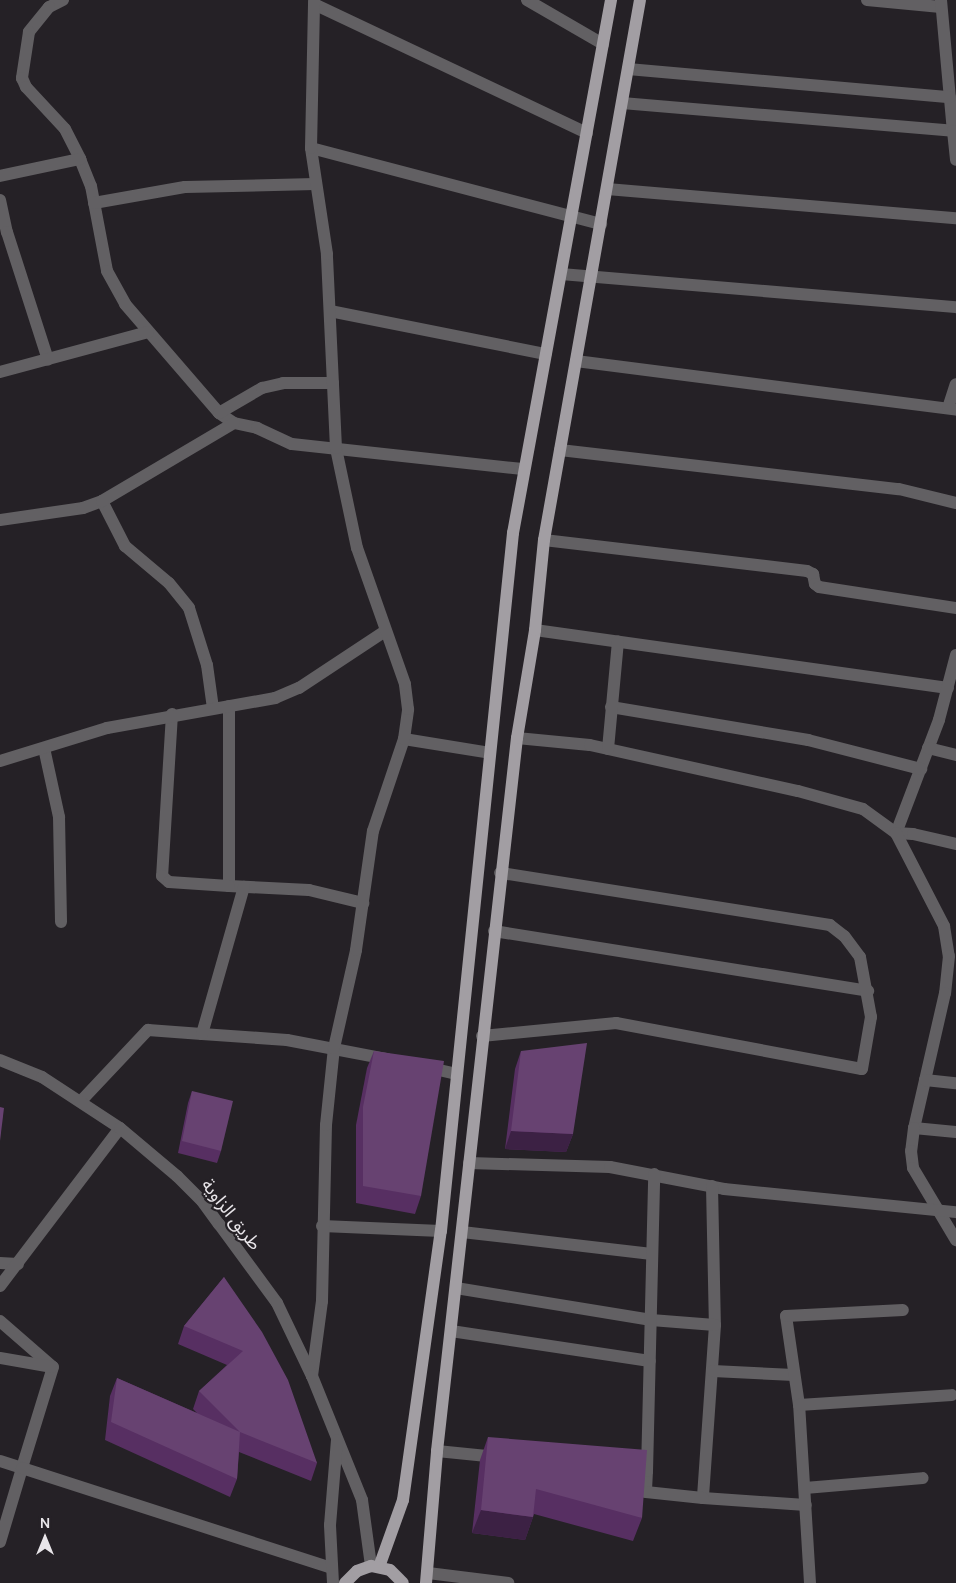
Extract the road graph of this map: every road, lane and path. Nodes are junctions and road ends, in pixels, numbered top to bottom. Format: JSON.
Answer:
{"nodes":[{"id":1,"x":62,"y":0,"type":"edge"},
{"id":2,"x":527,"y":0,"type":"edge"},
{"id":3,"x":611,"y":0,"type":"edge"},
{"id":4,"x":640,"y":0,"type":"edge"},
{"id":5,"x":867,"y":0,"type":"edge"},
{"id":6,"x":314,"y":2,"type":"edge"},
{"id":7,"x":941,"y":3,"type":"edge"},
{"id":8,"x":950,"y":35,"type":"edge"},
{"id":9,"x":603,"y":44,"type":"junction"},
{"id":10,"x":628,"y":69,"type":"junction"},
{"id":11,"x":950,"y":97,"type":"junction"},
{"id":12,"x":622,"y":103,"type":"junction"},
{"id":13,"x":954,"y":131,"type":"edge"},
{"id":14,"x":587,"y":133,"type":"junction"},
{"id":15,"x":311,"y":148,"type":"junction"},
{"id":16,"x":80,"y":159,"type":"junction"},
{"id":17,"x":956,"y":160,"type":"edge"},
{"id":18,"x":0,"y":176,"type":"edge"},
{"id":19,"x":315,"y":184,"type":"junction"},
{"id":20,"x":607,"y":189,"type":"junction"},
{"id":21,"x":0,"y":200,"type":"edge"},
{"id":22,"x":94,"y":202,"type":"junction"},
{"id":23,"x":571,"y":218,"type":"junction"},
{"id":24,"x":956,"y":218,"type":"edge"},
{"id":25,"x":601,"y":224,"type":"junction"},
{"id":26,"x":561,"y":274,"type":"junction"},
{"id":27,"x":591,"y":278,"type":"junction"},
{"id":28,"x":956,"y":307,"type":"edge"},
{"id":29,"x":330,"y":311,"type":"junction"},
{"id":30,"x":148,"y":332,"type":"junction"},
{"id":31,"x":546,"y":354,"type":"junction"},
{"id":32,"x":48,"y":360,"type":"junction"},
{"id":33,"x":576,"y":361,"type":"junction"},
{"id":34,"x":0,"y":372,"type":"edge"},
{"id":35,"x":333,"y":383,"type":"junction"},
{"id":36,"x":956,"y":384,"type":"edge"},
{"id":37,"x":952,"y":409,"type":"edge"},
{"id":38,"x":219,"y":413,"type":"junction"},
{"id":39,"x":234,"y":423,"type":"junction"},
{"id":40,"x":336,"y":448,"type":"junction"},
{"id":41,"x":560,"y":450,"type":"junction"},
{"id":42,"x":523,"y":468,"type":"junction"},
{"id":43,"x":102,"y":501,"type":"junction"},
{"id":44,"x":956,"y":503,"type":"edge"},
{"id":45,"x":0,"y":520,"type":"edge"},
{"id":46,"x":544,"y":540,"type":"junction"},
{"id":47,"x":956,"y":608,"type":"edge"},
{"id":48,"x":535,"y":630,"type":"junction"},
{"id":49,"x":385,"y":631,"type":"junction"},
{"id":50,"x":618,"y":641,"type":"junction"},
{"id":51,"x":956,"y":655,"type":"edge"},
{"id":52,"x":948,"y":688,"type":"junction"},
{"id":53,"x":230,"y":706,"type":"junction"},
{"id":54,"x":611,"y":707,"type":"junction"},
{"id":55,"x":213,"y":708,"type":"junction"},
{"id":56,"x":172,"y":714,"type":"junction"},
{"id":57,"x":517,"y":738,"type":"junction"},
{"id":58,"x":404,"y":739,"type":"junction"},
{"id":59,"x":44,"y":748,"type":"junction"},
{"id":60,"x":928,"y":748,"type":"junction"},
{"id":61,"x":608,"y":749,"type":"junction"},
{"id":62,"x":490,"y":753,"type":"junction"},
{"id":63,"x":956,"y":755,"type":"edge"},
{"id":64,"x":0,"y":761,"type":"edge"},
{"id":65,"x":921,"y":770,"type":"junction"},
{"id":66,"x":896,"y":833,"type":"junction"},
{"id":67,"x":481,"y":842,"type":"junction"},
{"id":68,"x":956,"y":844,"type":"edge"},
{"id":69,"x":504,"y":845,"type":"junction"},
{"id":70,"x":500,"y":874,"type":"junction"},
{"id":71,"x":230,"y":886,"type":"junction"},
{"id":72,"x":244,"y":887,"type":"junction"},
{"id":73,"x":362,"y":903,"type":"junction"},
{"id":74,"x":61,"y":922,"type":"dead end"},
{"id":75,"x":950,"y":926,"type":"edge"},
{"id":76,"x":494,"y":932,"type":"junction"},
{"id":77,"x":868,"y":991,"type":"junction"},
{"id":78,"x":202,"y":1034,"type":"junction"},
{"id":79,"x":482,"y":1036,"type":"junction"},
{"id":80,"x":334,"y":1048,"type":"junction"},
{"id":81,"x":0,"y":1060,"type":"edge"},
{"id":82,"x":457,"y":1074,"type":"junction"},
{"id":83,"x":925,"y":1080,"type":"junction"},
{"id":84,"x":956,"y":1083,"type":"edge"},
{"id":85,"x":81,"y":1101,"type":"junction"},
{"id":86,"x":120,"y":1128,"type":"junction"},
{"id":87,"x":914,"y":1128,"type":"junction"},
{"id":88,"x":956,"y":1132,"type":"edge"},
{"id":89,"x":469,"y":1163,"type":"junction"},
{"id":90,"x":654,"y":1174,"type":"junction"},
{"id":91,"x":712,"y":1186,"type":"junction"},
{"id":92,"x":938,"y":1210,"type":"junction"},
{"id":93,"x":956,"y":1212,"type":"edge"},
{"id":94,"x":322,"y":1226,"type":"junction"},
{"id":95,"x":441,"y":1231,"type":"junction"},
{"id":96,"x":462,"y":1232,"type":"junction"},
{"id":97,"x":956,"y":1240,"type":"edge"},
{"id":98,"x":652,"y":1254,"type":"junction"},
{"id":99,"x":0,"y":1263,"type":"edge"},
{"id":100,"x":18,"y":1264,"type":"junction"},
{"id":101,"x":0,"y":1286,"type":"edge"},
{"id":102,"x":456,"y":1288,"type":"junction"},
{"id":103,"x":902,"y":1310,"type":"dead end"},
{"id":104,"x":651,"y":1320,"type":"junction"},
{"id":105,"x":0,"y":1321,"type":"edge"},
{"id":106,"x":715,"y":1325,"type":"junction"},
{"id":107,"x":451,"y":1331,"type":"junction"},
{"id":108,"x":0,"y":1358,"type":"edge"},
{"id":109,"x":650,"y":1360,"type":"junction"},
{"id":110,"x":53,"y":1367,"type":"junction"},
{"id":111,"x":713,"y":1372,"type":"junction"},
{"id":112,"x":794,"y":1375,"type":"junction"},
{"id":113,"x":312,"y":1376,"type":"junction"},
{"id":114,"x":952,"y":1395,"type":"dead end"},
{"id":115,"x":798,"y":1405,"type":"junction"},
{"id":116,"x":337,"y":1440,"type":"junction"},
{"id":117,"x":438,"y":1451,"type":"junction"},
{"id":118,"x":514,"y":1458,"type":"edge"},
{"id":119,"x":0,"y":1461,"type":"edge"},
{"id":120,"x":22,"y":1468,"type":"junction"},
{"id":121,"x":628,"y":1469,"type":"edge"},
{"id":122,"x":647,"y":1471,"type":"junction"},
{"id":123,"x":923,"y":1478,"type":"dead end"},
{"id":124,"x":805,"y":1488,"type":"junction"},
{"id":125,"x":703,"y":1498,"type":"junction"},
{"id":126,"x":806,"y":1505,"type":"junction"},
{"id":127,"x":0,"y":1542,"type":"edge"},
{"id":128,"x":375,"y":1567,"type":"junction"},
{"id":129,"x":331,"y":1568,"type":"junction"},
{"id":130,"x":427,"y":1578,"type":"edge"},
{"id":131,"x":333,"y":1583,"type":"edge"},
{"id":132,"x":345,"y":1583,"type":"edge"},
{"id":133,"x":403,"y":1583,"type":"edge"},
{"id":134,"x":508,"y":1583,"type":"edge"},
{"id":135,"x":810,"y":1583,"type":"edge"}],
"edges":[{"from":1,"to":16,"type":"street"},
{"from":2,"to":9,"type":"street"},
{"from":3,"to":9,"type":"main road"},
{"from":4,"to":10,"type":"main road"},
{"from":5,"to":7,"type":"street"},
{"from":6,"to":14,"type":"street"},
{"from":6,"to":15,"type":"street"},
{"from":7,"to":8,"type":"street"},
{"from":8,"to":11,"type":"street"},
{"from":9,"to":14,"type":"main road"},
{"from":10,"to":11,"type":"street"},
{"from":10,"to":12,"type":"main road"},
{"from":11,"to":13,"type":"street"},
{"from":12,"to":13,"type":"street"},
{"from":12,"to":20,"type":"main road"},
{"from":13,"to":17,"type":"street"},
{"from":14,"to":23,"type":"main road"},
{"from":15,"to":19,"type":"street"},
{"from":15,"to":23,"type":"street"},
{"from":16,"to":18,"type":"street"},
{"from":16,"to":22,"type":"street"},
{"from":19,"to":22,"type":"street"},
{"from":19,"to":29,"type":"street"},
{"from":20,"to":24,"type":"street"},
{"from":20,"to":25,"type":"main road"},
{"from":21,"to":32,"type":"street"},
{"from":22,"to":30,"type":"street"},
{"from":23,"to":25,"type":"street"},
{"from":23,"to":26,"type":"main road"},
{"from":25,"to":27,"type":"main road"},
{"from":26,"to":27,"type":"street"},
{"from":26,"to":31,"type":"main road"},
{"from":27,"to":28,"type":"street"},
{"from":27,"to":33,"type":"main road"},
{"from":29,"to":31,"type":"street"},
{"from":29,"to":35,"type":"street"},
{"from":30,"to":32,"type":"street"},
{"from":30,"to":38,"type":"street"},
{"from":31,"to":42,"type":"main road"},
{"from":32,"to":34,"type":"street"},
{"from":33,"to":37,"type":"street"},
{"from":33,"to":41,"type":"main road"},
{"from":35,"to":38,"type":"street"},
{"from":35,"to":40,"type":"street"},
{"from":36,"to":37,"type":"street"},
{"from":38,"to":39,"type":"street"},
{"from":39,"to":40,"type":"street"},
{"from":39,"to":43,"type":"street"},
{"from":40,"to":42,"type":"street"},
{"from":40,"to":49,"type":"street"},
{"from":41,"to":44,"type":"street"},
{"from":41,"to":46,"type":"main road"},
{"from":42,"to":62,"type":"main road"},
{"from":43,"to":45,"type":"street"},
{"from":43,"to":55,"type":"street"},
{"from":46,"to":47,"type":"street"},
{"from":46,"to":48,"type":"main road"},
{"from":48,"to":50,"type":"street"},
{"from":48,"to":57,"type":"main road"},
{"from":49,"to":53,"type":"street"},
{"from":49,"to":58,"type":"street"},
{"from":50,"to":52,"type":"street"},
{"from":50,"to":54,"type":"street"},
{"from":51,"to":52,"type":"street"},
{"from":52,"to":60,"type":"street"},
{"from":53,"to":55,"type":"street"},
{"from":53,"to":71,"type":"street"},
{"from":54,"to":61,"type":"street"},
{"from":54,"to":65,"type":"street"},
{"from":55,"to":56,"type":"street"},
{"from":56,"to":59,"type":"street"},
{"from":56,"to":71,"type":"street"},
{"from":57,"to":61,"type":"street"},
{"from":57,"to":69,"type":"main road"},
{"from":58,"to":62,"type":"street"},
{"from":58,"to":73,"type":"street"},
{"from":59,"to":64,"type":"street"},
{"from":59,"to":74,"type":"street"},
{"from":60,"to":63,"type":"street"},
{"from":60,"to":65,"type":"street"},
{"from":61,"to":66,"type":"street"},
{"from":62,"to":67,"type":"main road"},
{"from":65,"to":66,"type":"street"},
{"from":66,"to":68,"type":"street"},
{"from":66,"to":75,"type":"street"},
{"from":67,"to":69,"type":"main road"},
{"from":67,"to":82,"type":"main road"},
{"from":69,"to":70,"type":"main road"},
{"from":70,"to":76,"type":"main road"},
{"from":70,"to":77,"type":"street"},
{"from":71,"to":72,"type":"street"},
{"from":72,"to":73,"type":"street"},
{"from":72,"to":78,"type":"street"},
{"from":73,"to":80,"type":"street"},
{"from":75,"to":83,"type":"street"},
{"from":76,"to":77,"type":"street"},
{"from":76,"to":79,"type":"main road"},
{"from":77,"to":79,"type":"street"},
{"from":78,"to":80,"type":"street"},
{"from":78,"to":85,"type":"street"},
{"from":79,"to":89,"type":"main road"},
{"from":80,"to":82,"type":"street"},
{"from":80,"to":94,"type":"street"},
{"from":81,"to":85,"type":"street","name":"طريق الزاوية"},
{"from":82,"to":95,"type":"main road"},
{"from":83,"to":84,"type":"street"},
{"from":83,"to":87,"type":"street"},
{"from":85,"to":86,"type":"street","name":"طريق الزاوية"},
{"from":86,"to":100,"type":"street"},
{"from":86,"to":113,"type":"street","name":"طريق الزاوية"},
{"from":87,"to":88,"type":"street"},
{"from":87,"to":92,"type":"street"},
{"from":89,"to":90,"type":"street"},
{"from":89,"to":96,"type":"main road"},
{"from":90,"to":91,"type":"street"},
{"from":90,"to":98,"type":"street"},
{"from":91,"to":92,"type":"street"},
{"from":91,"to":106,"type":"street"},
{"from":92,"to":93,"type":"street"},
{"from":92,"to":97,"type":"street"},
{"from":94,"to":95,"type":"street"},
{"from":94,"to":113,"type":"street"},
{"from":95,"to":128,"type":"main road"},
{"from":96,"to":98,"type":"street"},
{"from":96,"to":102,"type":"main road"},
{"from":98,"to":104,"type":"street"},
{"from":99,"to":100,"type":"street"},
{"from":100,"to":101,"type":"street"},
{"from":102,"to":104,"type":"street"},
{"from":102,"to":107,"type":"main road"},
{"from":103,"to":112,"type":"street"},
{"from":104,"to":106,"type":"street"},
{"from":104,"to":109,"type":"street"},
{"from":105,"to":110,"type":"street"},
{"from":106,"to":111,"type":"street"},
{"from":107,"to":109,"type":"street"},
{"from":107,"to":117,"type":"main road"},
{"from":108,"to":110,"type":"street"},
{"from":109,"to":122,"type":"street"},
{"from":110,"to":120,"type":"street"},
{"from":111,"to":112,"type":"street"},
{"from":111,"to":125,"type":"street"},
{"from":112,"to":115,"type":"street"},
{"from":113,"to":116,"type":"street","name":"طريق الزاوية"},
{"from":114,"to":115,"type":"street"},
{"from":115,"to":124,"type":"street"},
{"from":116,"to":128,"type":"street","name":"طريق الزاوية"},
{"from":116,"to":129,"type":"street","name":"طريق الزاوية"},
{"from":117,"to":118,"type":"street"},
{"from":117,"to":130,"type":"main road"},
{"from":119,"to":120,"type":"street"},
{"from":120,"to":127,"type":"street"},
{"from":120,"to":129,"type":"street"},
{"from":121,"to":122,"type":"street"},
{"from":122,"to":125,"type":"street"},
{"from":123,"to":124,"type":"street"},
{"from":124,"to":126,"type":"street"},
{"from":125,"to":126,"type":"street"},
{"from":126,"to":135,"type":"street"},
{"from":128,"to":132,"type":"main road"},
{"from":128,"to":133,"type":"main road"},
{"from":129,"to":131,"type":"street","name":"طريق الزاوية"},
{"from":130,"to":134,"type":"street"}]}
